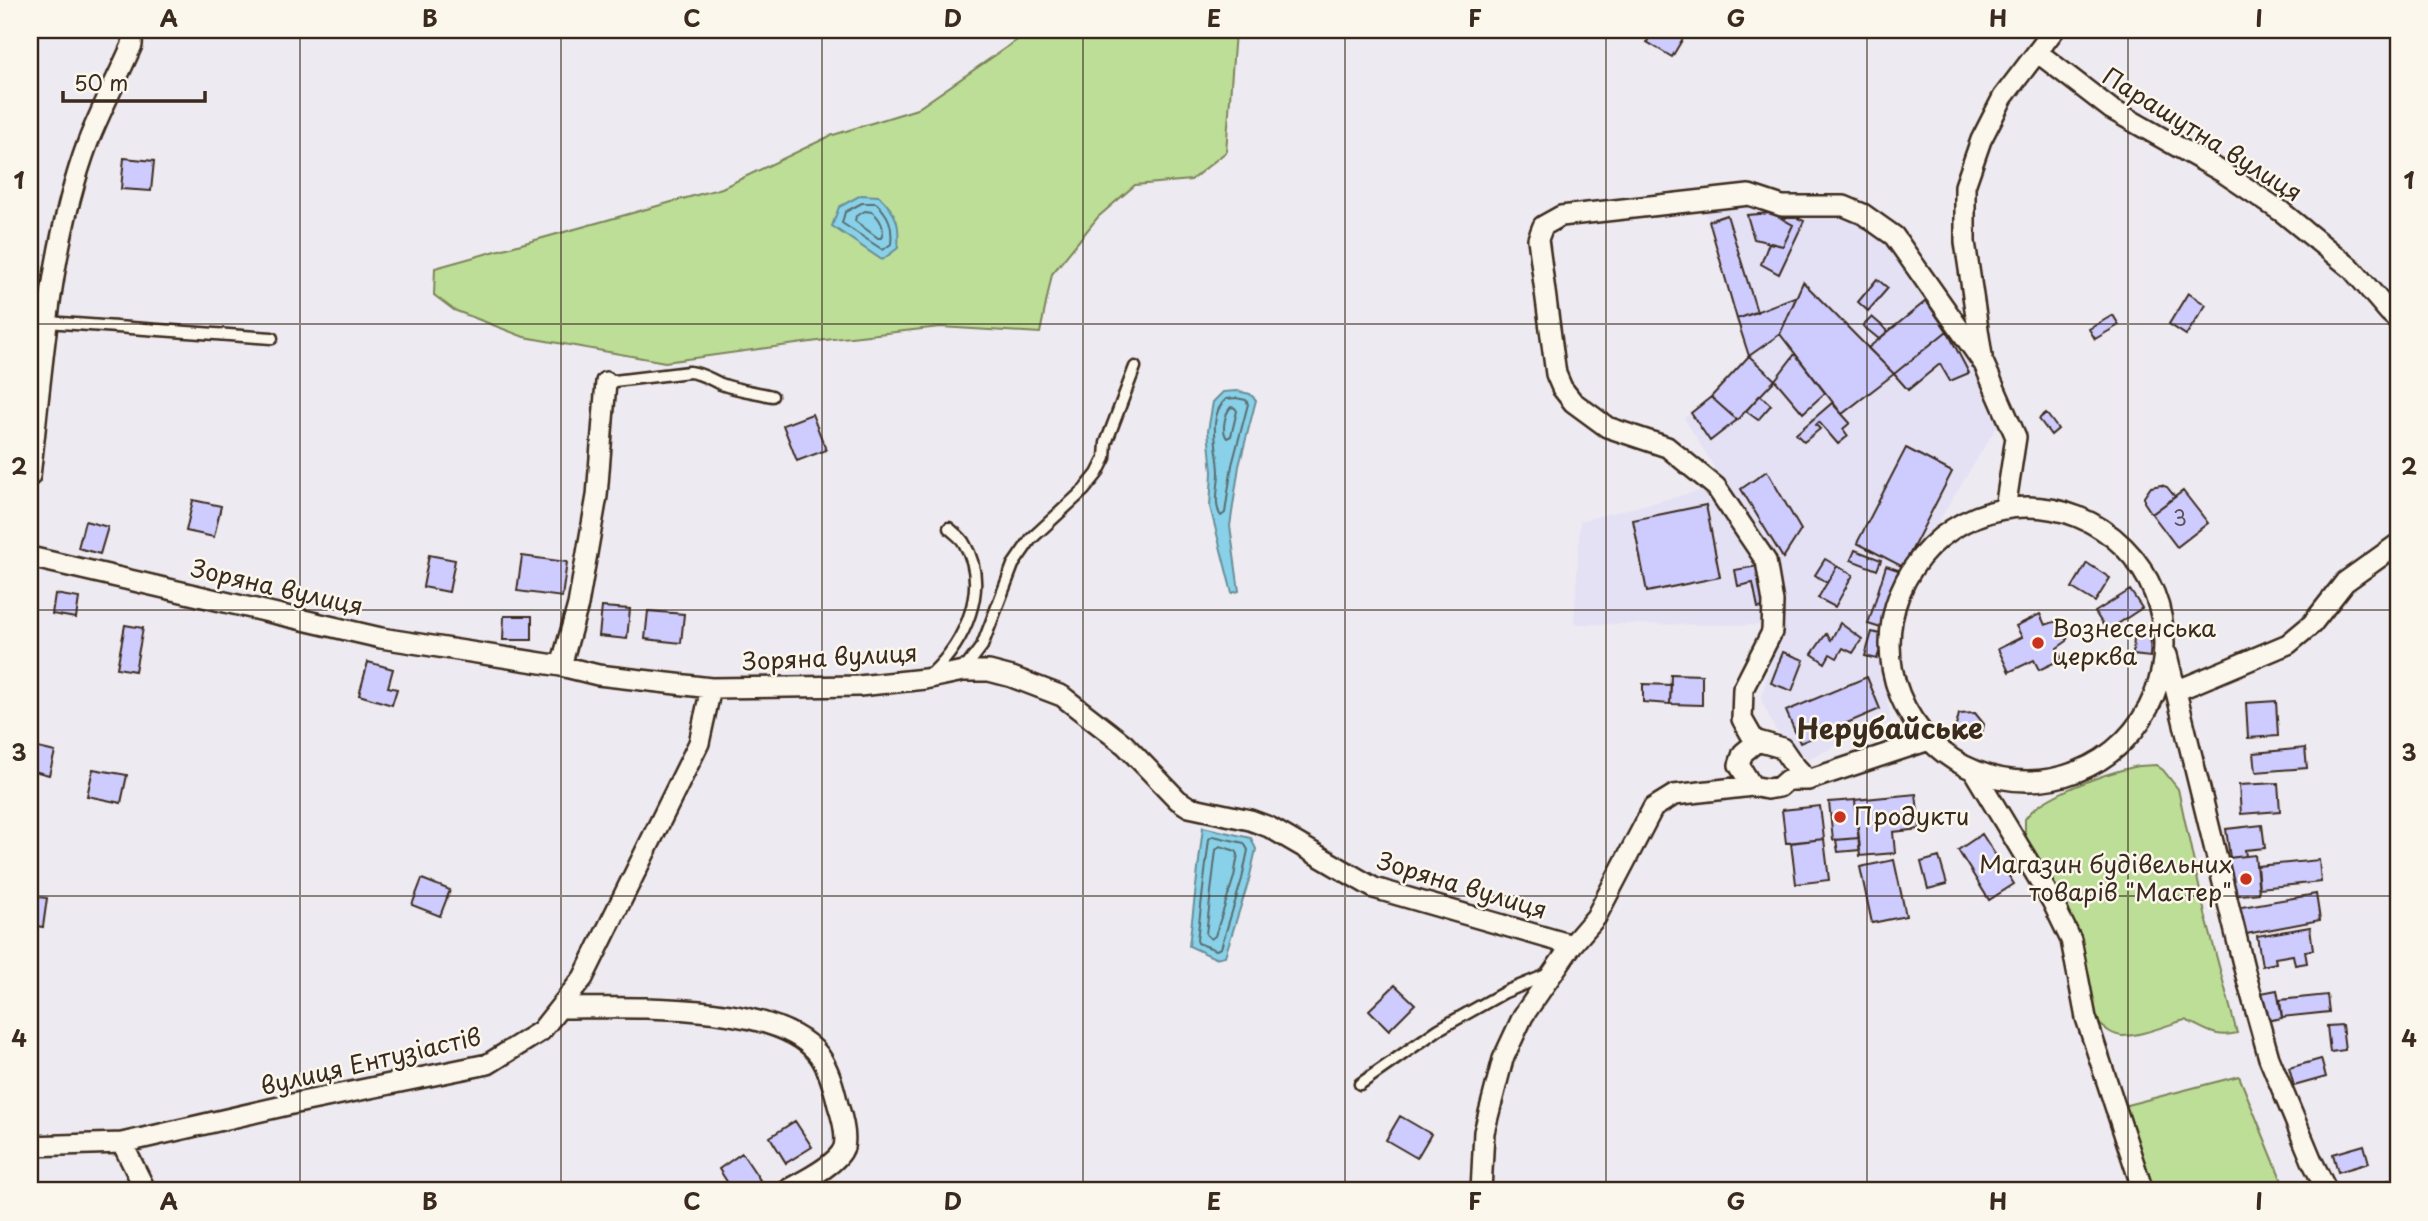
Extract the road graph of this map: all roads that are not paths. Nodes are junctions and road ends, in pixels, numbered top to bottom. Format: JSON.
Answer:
{"nodes":[{"id":1,"x":133,"y":30,"type":"edge"},
{"id":2,"x":2054,"y":30,"type":"edge"},
{"id":3,"x":2037,"y":52,"type":"junction"},
{"id":4,"x":2398,"y":320,"type":"edge"},
{"id":5,"x":47,"y":322,"type":"junction"},
{"id":6,"x":272,"y":338,"type":"dead end"},
{"id":7,"x":36,"y":361,"type":"edge"},
{"id":8,"x":1984,"y":364,"type":"junction"},
{"id":9,"x":1135,"y":367,"type":"dead end"},
{"id":10,"x":606,"y":382,"type":"joint"},
{"id":11,"x":772,"y":396,"type":"dead end"},
{"id":12,"x":30,"y":476,"type":"edge"},
{"id":13,"x":2005,"y":509,"type":"junction"},
{"id":14,"x":949,"y":528,"type":"dead end"},
{"id":15,"x":2398,"y":544,"type":"edge"},
{"id":16,"x":30,"y":557,"type":"edge"},
{"id":17,"x":2164,"y":640,"type":"junction"},
{"id":18,"x":561,"y":666,"type":"junction"},
{"id":19,"x":962,"y":671,"type":"junction"},
{"id":20,"x":925,"y":679,"type":"junction"},
{"id":21,"x":711,"y":688,"type":"junction"},
{"id":22,"x":2176,"y":691,"type":"junction"},
{"id":23,"x":1754,"y":740,"type":"junction"},
{"id":24,"x":1929,"y":740,"type":"junction"},
{"id":25,"x":1973,"y":771,"type":"junction"},
{"id":26,"x":1790,"y":772,"type":"junction"},
{"id":27,"x":1752,"y":786,"type":"junction"},
{"id":28,"x":1572,"y":945,"type":"junction"},
{"id":29,"x":1553,"y":972,"type":"junction"},
{"id":30,"x":562,"y":1008,"type":"junction"},
{"id":31,"x":1360,"y":1084,"type":"dead end"},
{"id":32,"x":122,"y":1143,"type":"junction"},
{"id":33,"x":30,"y":1146,"type":"edge"},
{"id":34,"x":146,"y":1191,"type":"edge"},
{"id":35,"x":785,"y":1191,"type":"edge"},
{"id":36,"x":1481,"y":1191,"type":"edge"},
{"id":37,"x":2143,"y":1191,"type":"edge"},
{"id":38,"x":2328,"y":1191,"type":"edge"}],
"edges":[{"from":1,"to":5,"type":"street"},
{"from":2,"to":3,"type":"street"},
{"from":3,"to":4,"type":"street","name":"Парашутна вулиця"},
{"from":3,"to":8,"type":"street"},
{"from":5,"to":6,"type":"lane"},
{"from":5,"to":7,"type":"street"},
{"from":7,"to":12,"type":"street"},
{"from":8,"to":13,"type":"street"},
{"from":8,"to":23,"type":"street"},
{"from":9,"to":19,"type":"lane"},
{"from":10,"to":11,"type":"lane"},
{"from":10,"to":18,"type":"street"},
{"from":13,"to":17,"type":"street"},
{"from":13,"to":24,"type":"street"},
{"from":14,"to":20,"type":"lane"},
{"from":15,"to":22,"type":"street"},
{"from":16,"to":18,"type":"street","name":"Зоряна вулиця"},
{"from":17,"to":22,"type":"street"},
{"from":17,"to":25,"type":"street"},
{"from":18,"to":21,"type":"street","name":"Зоряна вулиця"},
{"from":19,"to":20,"type":"street","name":"Зоряна вулиця"},
{"from":19,"to":28,"type":"street","name":"Зоряна вулиця"},
{"from":20,"to":21,"type":"street","name":"Зоряна вулиця"},
{"from":21,"to":30,"type":"street","name":"вулиця Ентузіастів"},
{"from":22,"to":38,"type":"street"},
{"from":23,"to":26,"type":"street"},
{"from":23,"to":27,"type":"street"},
{"from":24,"to":25,"type":"street"},
{"from":24,"to":26,"type":"street"},
{"from":25,"to":37,"type":"street"},
{"from":26,"to":27,"type":"street"},
{"from":27,"to":28,"type":"street"},
{"from":28,"to":29,"type":"street"},
{"from":29,"to":31,"type":"lane"},
{"from":29,"to":36,"type":"street"},
{"from":30,"to":32,"type":"street","name":"вулиця Ентузіастів"},
{"from":30,"to":35,"type":"street"},
{"from":32,"to":33,"type":"street","name":"вулиця Ентузіастів"},
{"from":32,"to":34,"type":"street"}]}
